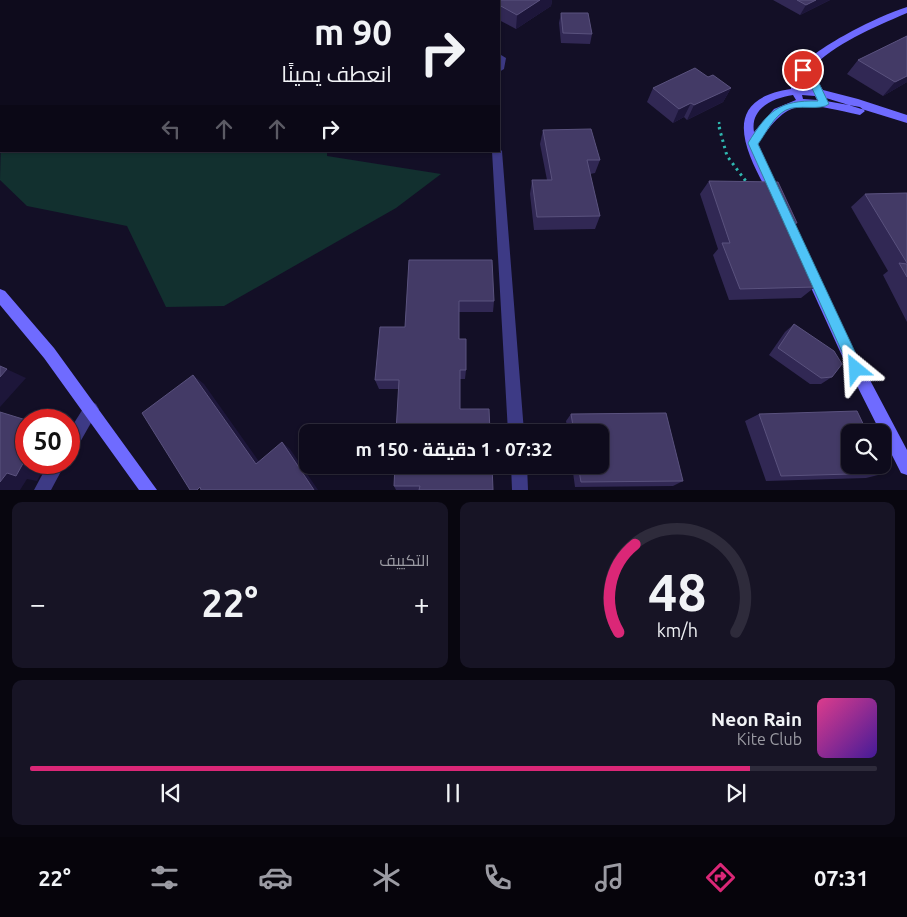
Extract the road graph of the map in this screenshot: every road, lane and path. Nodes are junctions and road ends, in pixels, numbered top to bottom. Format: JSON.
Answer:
{"nodes":[{"id":1,"x":907,"y":10,"type":"edge"},
{"id":2,"x":501,"y":58,"type":"dead end"},
{"id":3,"x":500,"y":64,"type":"edge"},
{"id":4,"x":803,"y":70,"type":"junction"},
{"id":5,"x":796,"y":92,"type":"junction"},
{"id":6,"x":819,"y":93,"type":"junction"},
{"id":7,"x":802,"y":104,"type":"junction"},
{"id":8,"x":824,"y":104,"type":"junction"},
{"id":9,"x":905,"y":118,"type":"edge"},
{"id":10,"x":719,"y":122,"type":"dead end"},
{"id":11,"x":753,"y":143,"type":"junction"},
{"id":12,"x":497,"y":152,"type":"edge"},
{"id":13,"x":750,"y":186,"type":"edge"},
{"id":14,"x":0,"y":295,"type":"edge"},
{"id":15,"x":90,"y":409,"type":"junction"},
{"id":16,"x":515,"y":424,"type":"edge"},
{"id":17,"x":80,"y":426,"type":"edge"},
{"id":18,"x":907,"y":467,"type":"edge"},
{"id":19,"x":51,"y":474,"type":"edge"},
{"id":20,"x":519,"y":474,"type":"edge"},
{"id":21,"x":42,"y":490,"type":"edge"},
{"id":22,"x":149,"y":490,"type":"edge"},
{"id":23,"x":520,"y":490,"type":"edge"}],
"edges":[{"from":1,"to":4,"type":"main road"},
{"from":2,"to":3,"type":"street"},
{"from":4,"to":5,"type":"main road"},
{"from":4,"to":6,"type":"main road"},
{"from":5,"to":6,"type":"main road"},
{"from":5,"to":7,"type":"main road"},
{"from":5,"to":11,"type":"main road"},
{"from":6,"to":8,"type":"main road"},
{"from":6,"to":9,"type":"main road"},
{"from":7,"to":8,"type":"main road"},
{"from":7,"to":11,"type":"main road"},
{"from":8,"to":9,"type":"main road"},
{"from":10,"to":13,"type":"path"},
{"from":11,"to":18,"type":"main road"},
{"from":12,"to":16,"type":"street"},
{"from":14,"to":15,"type":"main road"},
{"from":15,"to":17,"type":"street"},
{"from":15,"to":22,"type":"main road"},
{"from":19,"to":21,"type":"street"},
{"from":20,"to":23,"type":"street"}]}
